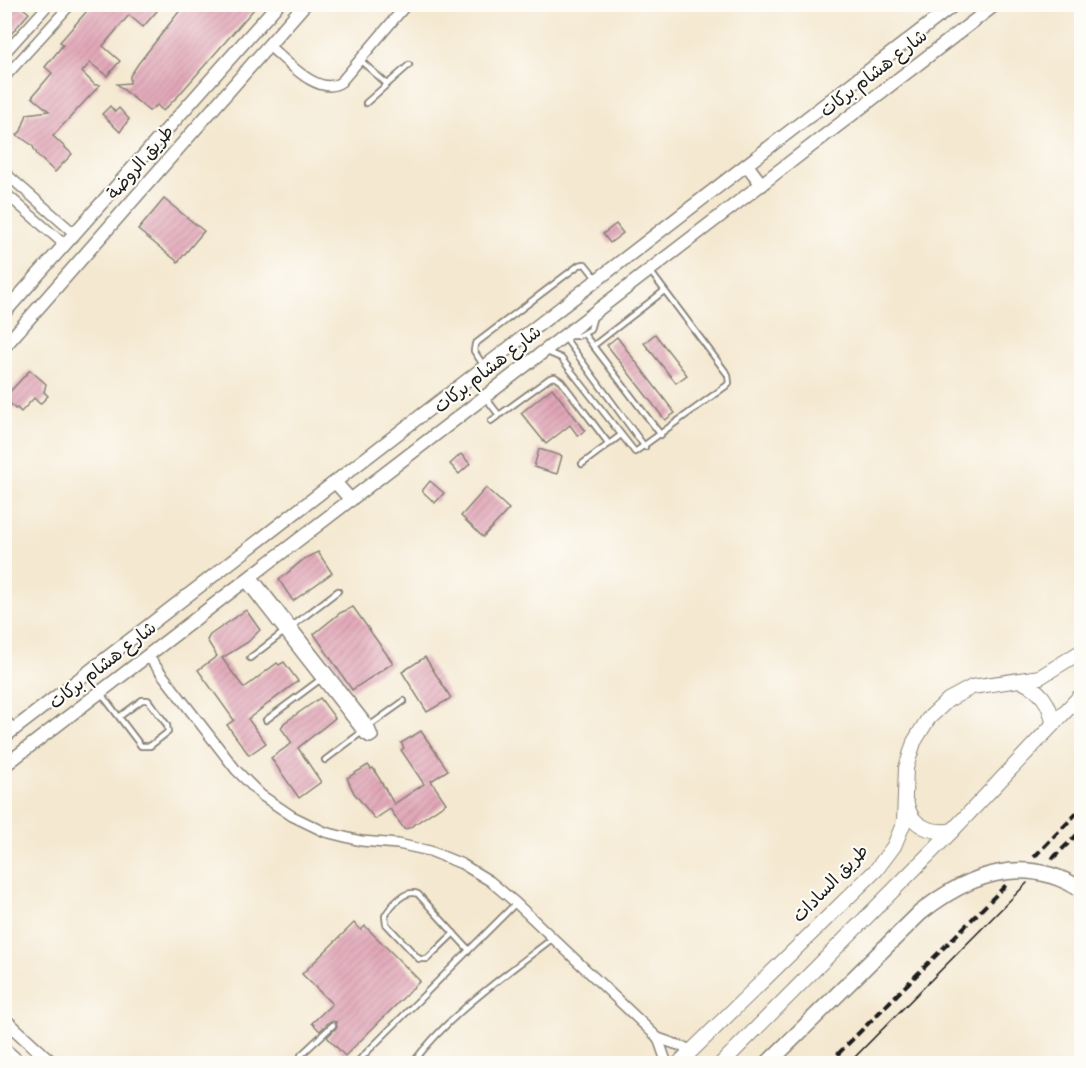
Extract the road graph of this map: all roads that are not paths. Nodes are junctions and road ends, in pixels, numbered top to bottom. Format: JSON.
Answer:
{"nodes":[{"id":1,"x":49,"y":4,"type":"edge"},
{"id":2,"x":71,"y":4,"type":"edge"},
{"id":3,"x":278,"y":4,"type":"edge"},
{"id":4,"x":305,"y":4,"type":"edge"},
{"id":5,"x":407,"y":4,"type":"edge"},
{"id":6,"x":955,"y":4,"type":"edge"},
{"id":7,"x":996,"y":4,"type":"edge"},
{"id":8,"x":269,"y":46,"type":"junction"},
{"id":9,"x":4,"y":54,"type":"edge"},
{"id":10,"x":359,"y":60,"type":"junction"},
{"id":11,"x":226,"y":64,"type":"junction"},
{"id":12,"x":409,"y":65,"type":"dead end"},
{"id":13,"x":242,"y":77,"type":"junction"},
{"id":14,"x":4,"y":78,"type":"edge"},
{"id":15,"x":387,"y":84,"type":"junction"},
{"id":16,"x":366,"y":103,"type":"dead end"},
{"id":17,"x":190,"y":104,"type":"junction"},
{"id":18,"x":207,"y":116,"type":"junction"},
{"id":19,"x":747,"y":165,"type":"junction"},
{"id":20,"x":4,"y":172,"type":"edge"},
{"id":21,"x":762,"y":185,"type":"junction"},
{"id":22,"x":4,"y":192,"type":"edge"},
{"id":23,"x":75,"y":234,"type":"junction"},
{"id":24,"x":65,"y":245,"type":"junction"},
{"id":25,"x":649,"y":271,"type":"junction"},
{"id":26,"x":598,"y":280,"type":"junction"},
{"id":27,"x":664,"y":291,"type":"junction"},
{"id":28,"x":594,"y":313,"type":"junction"},
{"id":29,"x":4,"y":314,"type":"edge"},
{"id":30,"x":584,"y":334,"type":"junction"},
{"id":31,"x":564,"y":336,"type":"junction"},
{"id":32,"x":593,"y":346,"type":"junction"},
{"id":33,"x":4,"y":347,"type":"edge"},
{"id":34,"x":544,"y":351,"type":"junction"},
{"id":35,"x":485,"y":367,"type":"junction"},
{"id":36,"x":485,"y":397,"type":"junction"},
{"id":37,"x":499,"y":415,"type":"junction"},
{"id":38,"x":491,"y":420,"type":"dead end"},
{"id":39,"x":621,"y":435,"type":"junction"},
{"id":40,"x":661,"y":435,"type":"junction"},
{"id":41,"x":609,"y":444,"type":"junction"},
{"id":42,"x":645,"y":447,"type":"junction"},
{"id":43,"x":582,"y":464,"type":"dead end"},
{"id":44,"x":335,"y":482,"type":"junction"},
{"id":45,"x":351,"y":500,"type":"junction"},
{"id":46,"x":248,"y":579,"type":"junction"},
{"id":47,"x":338,"y":591,"type":"dead end"},
{"id":48,"x":288,"y":629,"type":"junction"},
{"id":49,"x":1082,"y":651,"type":"edge"},
{"id":50,"x":148,"y":656,"type":"junction"},
{"id":51,"x":250,"y":658,"type":"dead end"},
{"id":52,"x":96,"y":666,"type":"junction"},
{"id":53,"x":321,"y":679,"type":"junction"},
{"id":54,"x":1023,"y":682,"type":"junction"},
{"id":55,"x":111,"y":684,"type":"junction"},
{"id":56,"x":100,"y":692,"type":"junction"},
{"id":57,"x":1082,"y":694,"type":"edge"},
{"id":58,"x":404,"y":701,"type":"dead end"},
{"id":59,"x":4,"y":717,"type":"edge"},
{"id":60,"x":119,"y":717,"type":"junction"},
{"id":61,"x":266,"y":720,"type":"dead end"},
{"id":62,"x":1053,"y":723,"type":"junction"},
{"id":63,"x":17,"y":727,"type":"junction"},
{"id":64,"x":365,"y":729,"type":"junction"},
{"id":65,"x":4,"y":737,"type":"edge"},
{"id":66,"x":325,"y":760,"type":"dead end"},
{"id":67,"x":4,"y":766,"type":"edge"},
{"id":68,"x":906,"y":796,"type":"junction"},
{"id":69,"x":952,"y":830,"type":"junction"},
{"id":70,"x":876,"y":870,"type":"junction"},
{"id":71,"x":896,"y":886,"type":"junction"},
{"id":72,"x":1082,"y":890,"type":"edge"},
{"id":73,"x":516,"y":903,"type":"junction"},
{"id":74,"x":454,"y":933,"type":"junction"},
{"id":75,"x":553,"y":938,"type":"junction"},
{"id":76,"x":470,"y":950,"type":"junction"},
{"id":77,"x":4,"y":1019,"type":"edge"},
{"id":78,"x":333,"y":1025,"type":"dead end"},
{"id":79,"x":658,"y":1038,"type":"junction"},
{"id":80,"x":4,"y":1049,"type":"edge"},
{"id":81,"x":692,"y":1050,"type":"junction"},
{"id":82,"x":21,"y":1064,"type":"edge"},
{"id":83,"x":53,"y":1064,"type":"edge"},
{"id":84,"x":300,"y":1064,"type":"edge"},
{"id":85,"x":355,"y":1064,"type":"edge"},
{"id":86,"x":412,"y":1064,"type":"edge"},
{"id":87,"x":667,"y":1064,"type":"edge"},
{"id":88,"x":678,"y":1064,"type":"edge"},
{"id":89,"x":721,"y":1064,"type":"edge"},
{"id":90,"x":766,"y":1064,"type":"edge"}],
"edges":[{"from":1,"to":9,"type":"street"},
{"from":2,"to":14,"type":"street"},
{"from":3,"to":11,"type":"street","name":"طريق الروضة"},
{"from":4,"to":8,"type":"street","name":"طريق الروضة"},
{"from":5,"to":10,"type":"street"},
{"from":6,"to":19,"type":"street","name":"شارع هشام بركات"},
{"from":7,"to":21,"type":"street","name":"شارع هشام بركات"},
{"from":8,"to":10,"type":"street"},
{"from":8,"to":13,"type":"street","name":"طريق الروضة"},
{"from":10,"to":15,"type":"lane"},
{"from":11,"to":13,"type":"street"},
{"from":11,"to":17,"type":"street","name":"طريق الروضة"},
{"from":12,"to":15,"type":"lane"},
{"from":13,"to":18,"type":"street","name":"طريق الروضة"},
{"from":15,"to":16,"type":"lane"},
{"from":17,"to":18,"type":"street"},
{"from":17,"to":23,"type":"street","name":"طريق الروضة"},
{"from":18,"to":33,"type":"street","name":"طريق الروضة"},
{"from":19,"to":21,"type":"street"},
{"from":19,"to":26,"type":"street","name":"شارع هشام بركات"},
{"from":20,"to":23,"type":"street"},
{"from":21,"to":25,"type":"street","name":"شارع هشام بركات"},
{"from":22,"to":24,"type":"street"},
{"from":23,"to":24,"type":"street","name":"طريق الروضة"},
{"from":24,"to":29,"type":"street","name":"طريق الروضة"},
{"from":25,"to":27,"type":"lane"},
{"from":25,"to":28,"type":"street","name":"شارع هشام بركات"},
{"from":26,"to":35,"type":"street","name":"شارع هشام بركات"},
{"from":26,"to":35,"type":"lane"},
{"from":27,"to":32,"type":"lane"},
{"from":27,"to":40,"type":"lane"},
{"from":28,"to":30,"type":"lane"},
{"from":28,"to":31,"type":"street","name":"شارع هشام بركات"},
{"from":30,"to":31,"type":"lane"},
{"from":30,"to":32,"type":"lane"},
{"from":31,"to":34,"type":"street","name":"شارع هشام بركات"},
{"from":31,"to":42,"type":"lane"},
{"from":32,"to":40,"type":"lane"},
{"from":34,"to":36,"type":"street","name":"شارع هشام بركات"},
{"from":34,"to":39,"type":"lane"},
{"from":35,"to":44,"type":"street","name":"شارع هشام بركات"},
{"from":36,"to":37,"type":"lane"},
{"from":36,"to":45,"type":"street","name":"شارع هشام بركات"},
{"from":37,"to":38,"type":"lane"},
{"from":37,"to":41,"type":"lane"},
{"from":39,"to":41,"type":"lane"},
{"from":39,"to":42,"type":"lane"},
{"from":40,"to":42,"type":"lane"},
{"from":41,"to":43,"type":"lane"},
{"from":44,"to":45,"type":"street"},
{"from":44,"to":52,"type":"street","name":"شارع هشام بركات"},
{"from":45,"to":46,"type":"street","name":"شارع هشام بركات"},
{"from":46,"to":48,"type":"street"},
{"from":46,"to":50,"type":"street","name":"شارع هشام بركات"},
{"from":47,"to":48,"type":"lane"},
{"from":48,"to":51,"type":"lane"},
{"from":48,"to":53,"type":"street"},
{"from":48,"to":64,"type":"street"},
{"from":49,"to":54,"type":"main road","name":"طريق السادات"},
{"from":50,"to":55,"type":"street","name":"شارع هشام بركات"},
{"from":50,"to":73,"type":"street"},
{"from":52,"to":55,"type":"street"},
{"from":52,"to":63,"type":"street","name":"شارع هشام بركات"},
{"from":53,"to":61,"type":"lane"},
{"from":53,"to":64,"type":"street"},
{"from":54,"to":62,"type":"main road"},
{"from":54,"to":68,"type":"main road","name":"طريق السادات"},
{"from":55,"to":56,"type":"street","name":"شارع هشام بركات"},
{"from":56,"to":60,"type":"lane"},
{"from":56,"to":67,"type":"street","name":"شارع هشام بركات"},
{"from":57,"to":62,"type":"main road"},
{"from":58,"to":64,"type":"lane"},
{"from":59,"to":63,"type":"lane"},
{"from":60,"to":60,"type":"lane"},
{"from":62,"to":69,"type":"main road"},
{"from":63,"to":65,"type":"street","name":"شارع هشام بركات"},
{"from":64,"to":66,"type":"lane"},
{"from":68,"to":69,"type":"main road"},
{"from":68,"to":70,"type":"main road","name":"طريق السادات"},
{"from":69,"to":71,"type":"main road"},
{"from":70,"to":71,"type":"main road"},
{"from":70,"to":81,"type":"main road","name":"طريق السادات"},
{"from":71,"to":89,"type":"main road"},
{"from":72,"to":90,"type":"main road","bridge":true},
{"from":73,"to":75,"type":"street"},
{"from":73,"to":76,"type":"lane"},
{"from":74,"to":74,"type":"lane"},
{"from":74,"to":76,"type":"lane"},
{"from":75,"to":79,"type":"street"},
{"from":75,"to":86,"type":"lane"},
{"from":76,"to":85,"type":"lane"},
{"from":77,"to":83,"type":"street"},
{"from":78,"to":84,"type":"lane"},
{"from":79,"to":81,"type":"street"},
{"from":79,"to":87,"type":"street"},
{"from":80,"to":82,"type":"street"},
{"from":81,"to":88,"type":"main road","name":"طريق السادات"}]}
